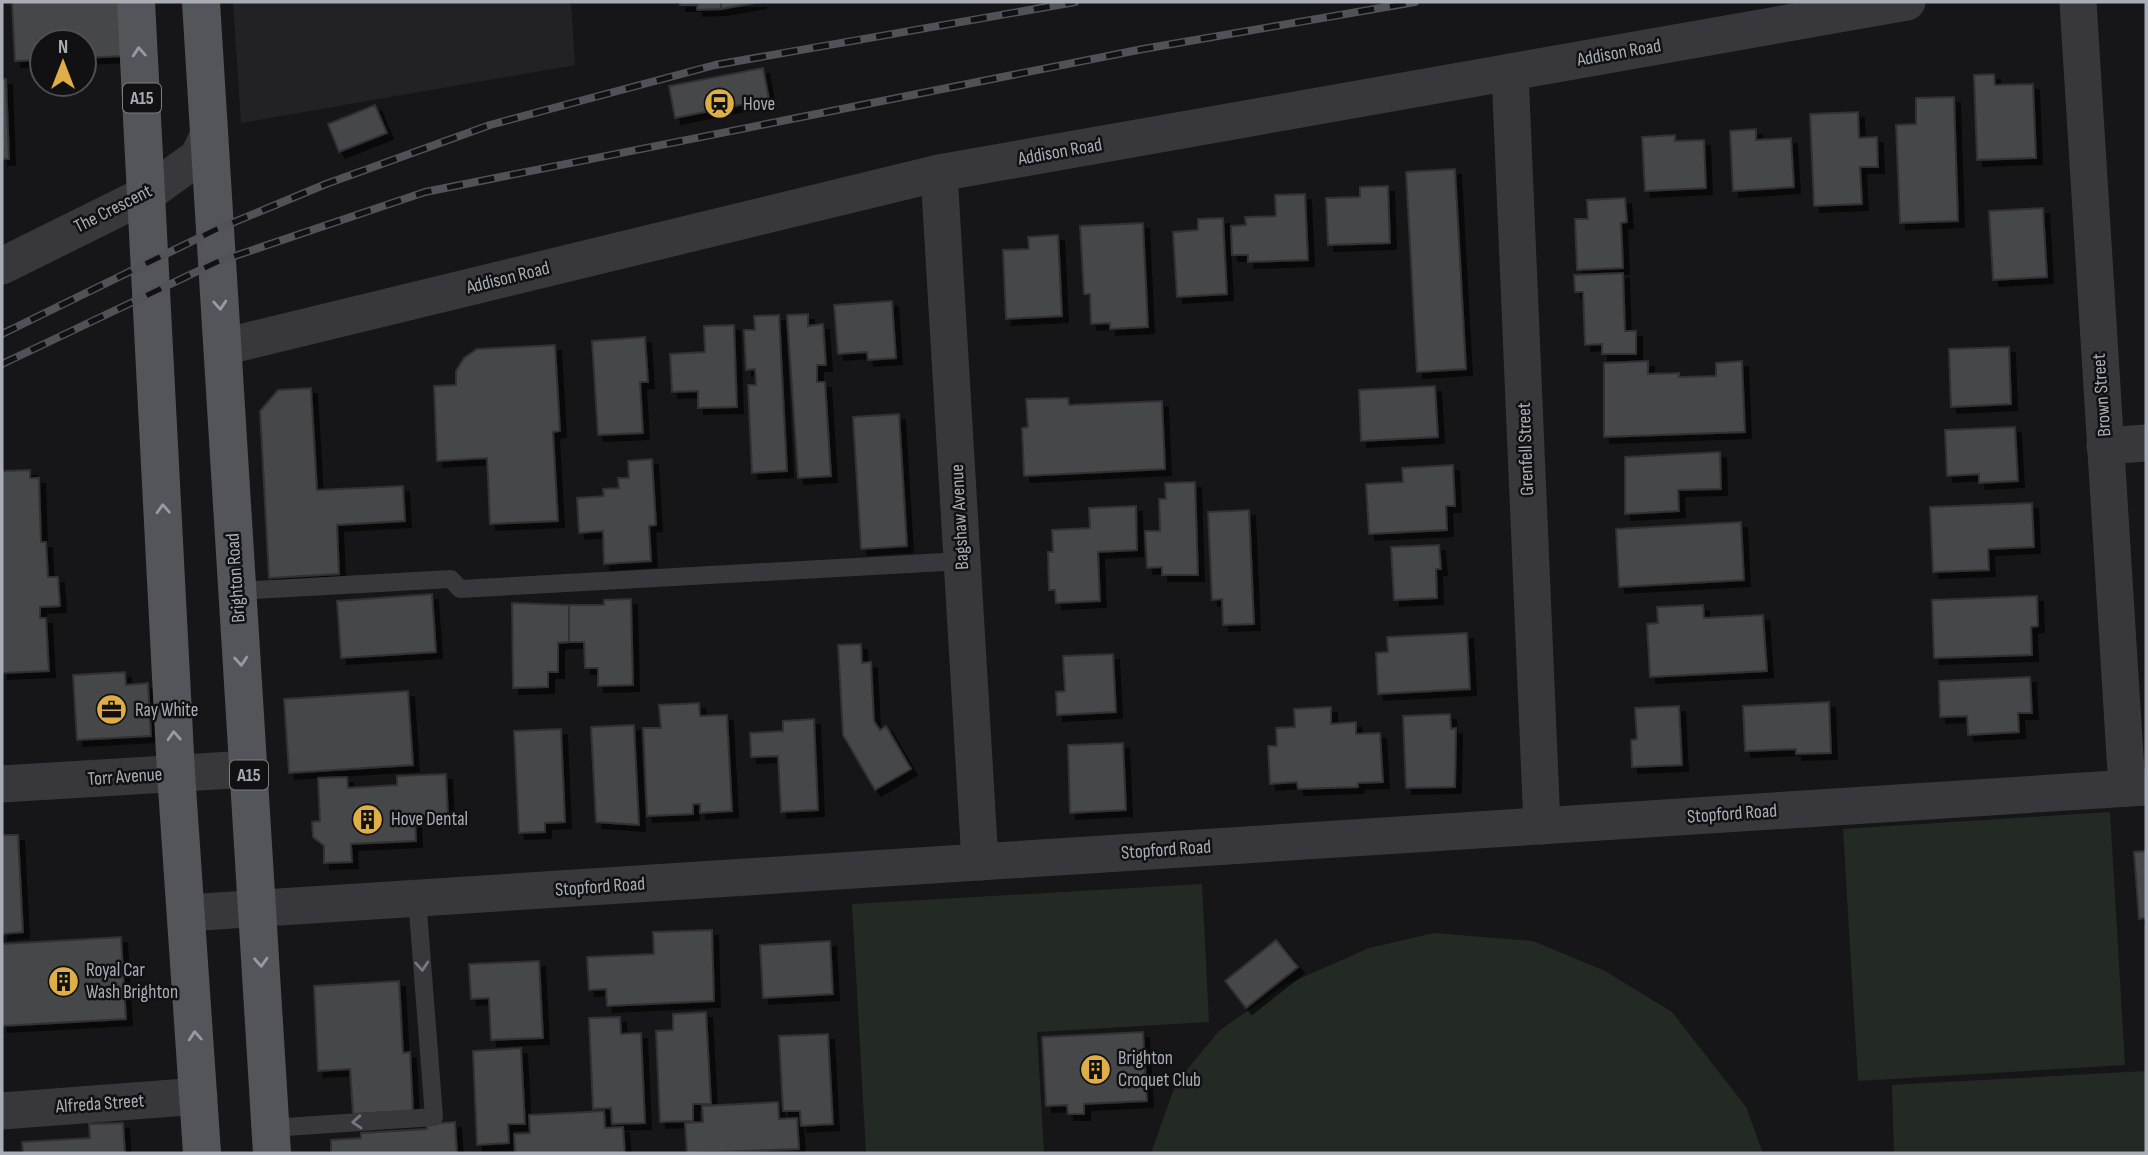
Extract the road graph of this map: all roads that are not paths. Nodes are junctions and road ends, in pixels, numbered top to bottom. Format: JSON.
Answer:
{"nodes":[{"id":1,"x":136,"y":2,"type":"edge"},
{"id":2,"x":201,"y":2,"type":"edge"},
{"id":3,"x":1907,"y":2,"type":"edge"},
{"id":4,"x":2078,"y":2,"type":"edge"},
{"id":5,"x":1510,"y":72,"type":"junction"},
{"id":6,"x":209,"y":134,"type":"junction"},
{"id":7,"x":939,"y":173,"type":"junction"},
{"id":8,"x":147,"y":194,"type":"junction"},
{"id":9,"x":2,"y":266,"type":"edge"},
{"id":10,"x":223,"y":347,"type":"junction"},
{"id":11,"x":2146,"y":443,"type":"edge"},
{"id":12,"x":2105,"y":446,"type":"junction"},
{"id":13,"x":962,"y":561,"type":"junction"},
{"id":14,"x":237,"y":591,"type":"junction"},
{"id":15,"x":248,"y":769,"type":"junction"},
{"id":16,"x":176,"y":774,"type":"junction"},
{"id":17,"x":2,"y":784,"type":"edge"},
{"id":18,"x":2136,"y":788,"type":"edge"},
{"id":19,"x":1542,"y":826,"type":"junction"},
{"id":20,"x":980,"y":862,"type":"junction"},
{"id":21,"x":417,"y":898,"type":"junction"},
{"id":22,"x":258,"y":909,"type":"junction"},
{"id":23,"x":186,"y":913,"type":"junction"},
{"id":24,"x":199,"y":1096,"type":"junction"},
{"id":25,"x":2,"y":1111,"type":"edge"},
{"id":26,"x":272,"y":1141,"type":"edge"},
{"id":27,"x":202,"y":1153,"type":"edge"}],
"edges":[{"from":8,"to":1,"type":"main road","number":"A15","one_way":true},
{"from":2,"to":6,"type":"main road","name":"Brighton Road","number":"A15"},
{"from":3,"to":5,"type":"street","name":"Addison Road"},
{"from":4,"to":12,"type":"street","name":"Brown Street"},
{"from":5,"to":7,"type":"street","name":"Addison Road"},
{"from":5,"to":19,"type":"street","name":"Grenfell Street"},
{"from":6,"to":8,"type":"street","name":"The Crescent"},
{"from":6,"to":10,"type":"main road","name":"Brighton Road","number":"A15","one_way":true},
{"from":7,"to":10,"type":"street","name":"Addison Road"},
{"from":7,"to":13,"type":"street","name":"Bagshaw Avenue"},
{"from":8,"to":9,"type":"street","name":"The Crescent"},
{"from":16,"to":8,"type":"main road","number":"A15","one_way":true},
{"from":10,"to":14,"type":"main road","name":"Brighton Road","number":"A15"},
{"from":11,"to":12,"type":"street"},
{"from":12,"to":18,"type":"street","name":"Brown Street"},
{"from":13,"to":14,"type":"lane"},
{"from":13,"to":20,"type":"street","name":"Bagshaw Avenue"},
{"from":14,"to":15,"type":"main road","name":"Brighton Road","number":"A15","one_way":true},
{"from":15,"to":16,"type":"street","name":"Torr Avenue"},
{"from":15,"to":22,"type":"main road","name":"Brighton Road","number":"A15"},
{"from":16,"to":17,"type":"street","name":"Torr Avenue"},
{"from":16,"to":23,"type":"main road","number":"A15"},
{"from":18,"to":19,"type":"street","name":"Stopford Road"},
{"from":19,"to":20,"type":"street","name":"Stopford Road"},
{"from":20,"to":21,"type":"street","name":"Stopford Road"},
{"from":21,"to":22,"type":"street","name":"Stopford Road"},
{"from":21,"to":26,"type":"lane","one_way":true},
{"from":22,"to":23,"type":"street","name":"Stopford Road"},
{"from":22,"to":26,"type":"main road","name":"Brighton Road","number":"A15","one_way":true},
{"from":24,"to":23,"type":"main road","number":"A15","one_way":true},
{"from":24,"to":25,"type":"street","name":"Alfreda Street"},
{"from":24,"to":27,"type":"main road","number":"A15"}]}
